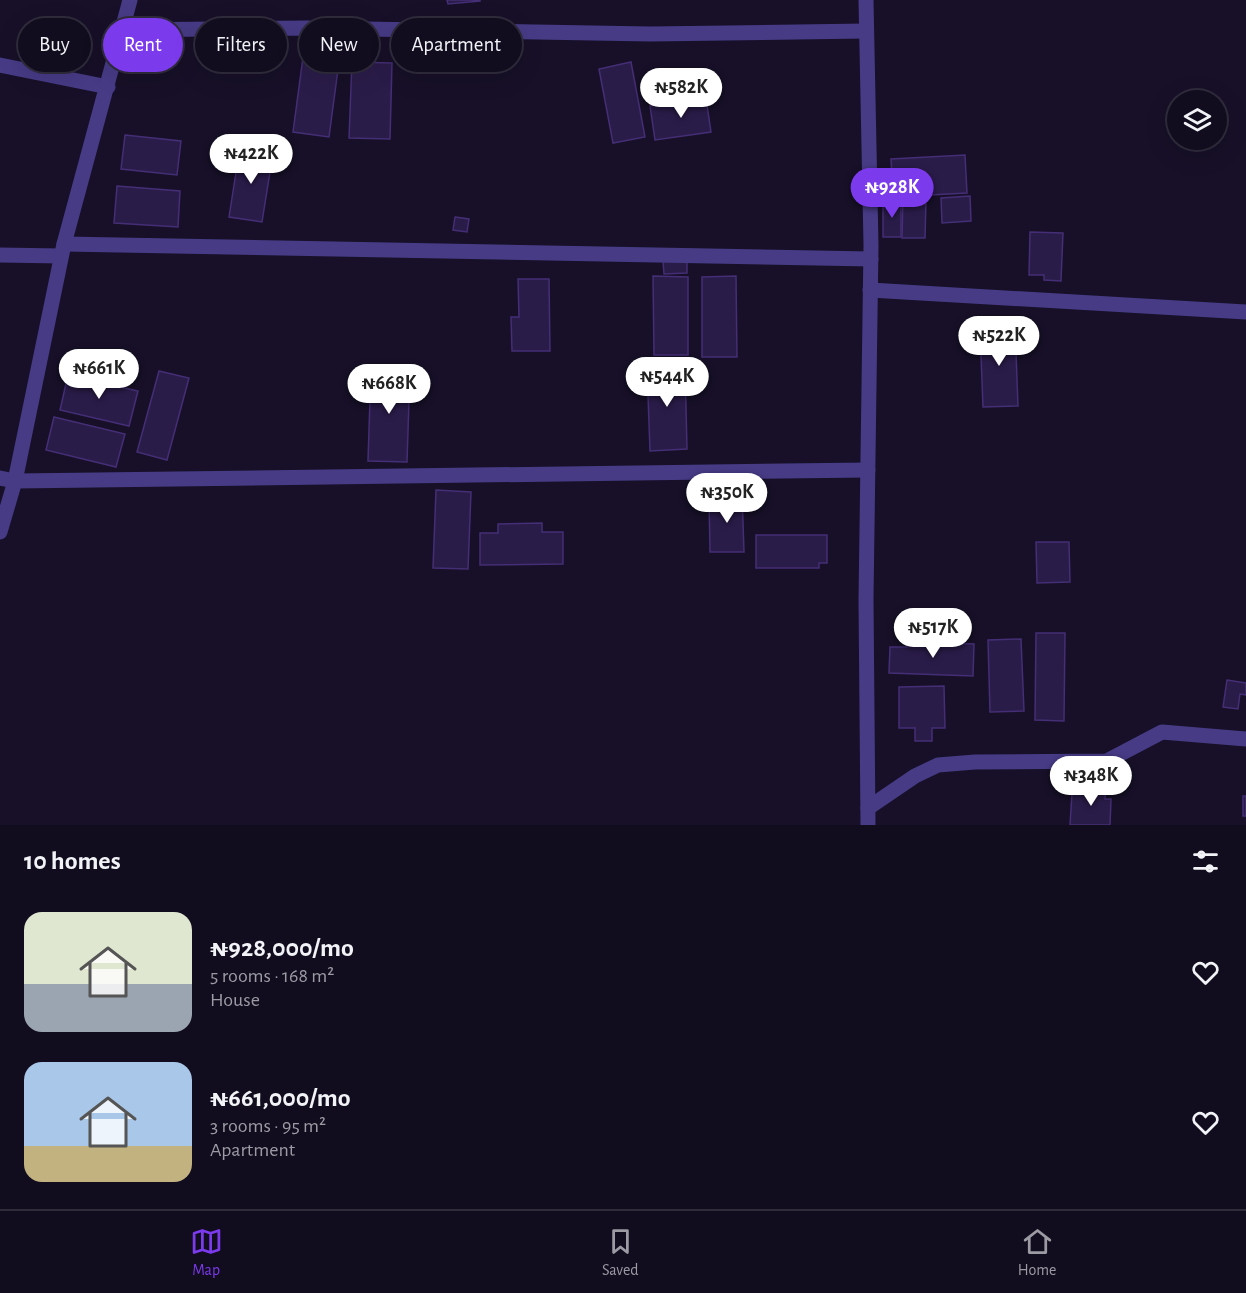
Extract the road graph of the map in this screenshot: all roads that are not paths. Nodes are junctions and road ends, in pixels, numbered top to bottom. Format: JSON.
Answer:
{"nodes":[{"id":1,"x":130,"y":0,"type":"edge"},
{"id":2,"x":866,"y":0,"type":"edge"},
{"id":3,"x":126,"y":18,"type":"edge"},
{"id":4,"x":183,"y":29,"type":"edge"},
{"id":5,"x":866,"y":31,"type":"junction"},
{"id":6,"x":0,"y":65,"type":"edge"},
{"id":7,"x":112,"y":72,"type":"edge"},
{"id":8,"x":108,"y":87,"type":"junction"},
{"id":9,"x":62,"y":250,"type":"junction"},
{"id":10,"x":0,"y":255,"type":"edge"},
{"id":11,"x":871,"y":259,"type":"junction"},
{"id":12,"x":870,"y":290,"type":"junction"},
{"id":13,"x":1246,"y":312,"type":"edge"},
{"id":14,"x":867,"y":470,"type":"junction"},
{"id":15,"x":7,"y":480,"type":"edge"},
{"id":16,"x":0,"y":532,"type":"edge"},
{"id":17,"x":1246,"y":739,"type":"edge"},
{"id":18,"x":868,"y":808,"type":"junction"},
{"id":19,"x":868,"y":825,"type":"edge"}],
"edges":[{"from":1,"to":3,"type":"street"},
{"from":2,"to":5,"type":"street"},
{"from":4,"to":5,"type":"street"},
{"from":5,"to":11,"type":"street"},
{"from":6,"to":8,"type":"street"},
{"from":7,"to":8,"type":"street"},
{"from":8,"to":9,"type":"street"},
{"from":9,"to":10,"type":"street"},
{"from":9,"to":11,"type":"street"},
{"from":9,"to":15,"type":"street"},
{"from":11,"to":12,"type":"street"},
{"from":12,"to":13,"type":"street"},
{"from":12,"to":14,"type":"street"},
{"from":14,"to":15,"type":"street"},
{"from":14,"to":18,"type":"street"},
{"from":15,"to":16,"type":"street"},
{"from":17,"to":18,"type":"street"},
{"from":18,"to":19,"type":"street"}]}
